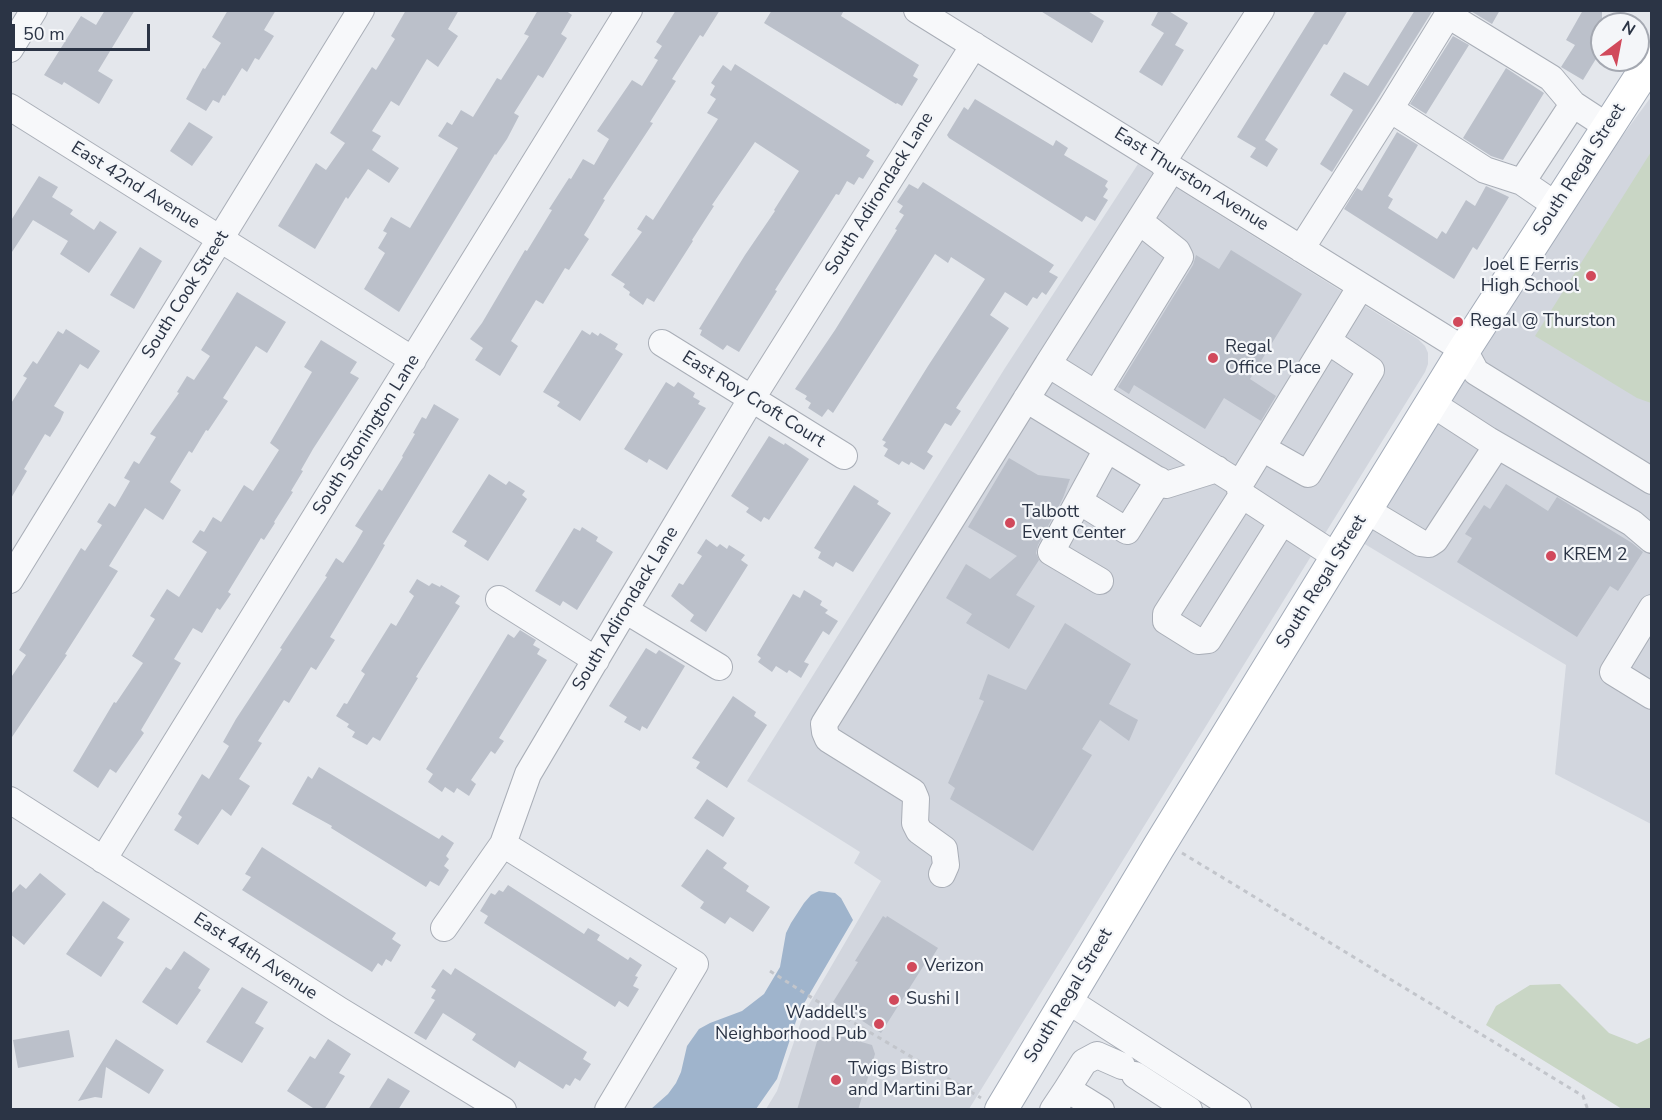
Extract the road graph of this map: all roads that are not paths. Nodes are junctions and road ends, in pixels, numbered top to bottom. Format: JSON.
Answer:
{"nodes":[{"id":1,"x":34,"y":10,"type":"edge"},
{"id":2,"x":361,"y":10,"type":"edge"},
{"id":3,"x":629,"y":10,"type":"edge"},
{"id":4,"x":917,"y":10,"type":"edge"},
{"id":5,"x":1260,"y":10,"type":"edge"},
{"id":6,"x":1449,"y":13,"type":"edge"},
{"id":7,"x":974,"y":45,"type":"junction"},
{"id":8,"x":10,"y":48,"type":"edge"},
{"id":9,"x":1652,"y":59,"type":"edge"},
{"id":10,"x":1573,"y":104,"type":"junction"},
{"id":11,"x":10,"y":107,"type":"edge"},
{"id":12,"x":1390,"y":109,"type":"junction"},
{"id":13,"x":1608,"y":127,"type":"junction"},
{"id":14,"x":1167,"y":166,"type":"junction"},
{"id":15,"x":1522,"y":182,"type":"junction"},
{"id":16,"x":1557,"y":206,"type":"junction"},
{"id":17,"x":1139,"y":221,"type":"junction"},
{"id":18,"x":220,"y":240,"type":"junction"},
{"id":19,"x":1301,"y":249,"type":"junction"},
{"id":20,"x":1361,"y":286,"type":"junction"},
{"id":21,"x":1328,"y":341,"type":"junction"},
{"id":22,"x":662,"y":343,"type":"dead end"},
{"id":23,"x":1464,"y":350,"type":"junction"},
{"id":24,"x":413,"y":360,"type":"junction"},
{"id":25,"x":1048,"y":364,"type":"junction"},
{"id":26,"x":1096,"y":394,"type":"junction"},
{"id":27,"x":753,"y":398,"type":"junction"},
{"id":28,"x":1026,"y":399,"type":"junction"},
{"id":29,"x":1431,"y":403,"type":"junction"},
{"id":30,"x":1490,"y":446,"type":"junction"},
{"id":31,"x":1262,"y":448,"type":"junction"},
{"id":32,"x":1107,"y":449,"type":"junction"},
{"id":33,"x":844,"y":456,"type":"dead end"},
{"id":34,"x":1217,"y":469,"type":"junction"},
{"id":35,"x":1159,"y":480,"type":"junction"},
{"id":36,"x":1652,"y":481,"type":"edge"},
{"id":37,"x":1241,"y":490,"type":"junction"},
{"id":38,"x":1079,"y":501,"type":"junction"},
{"id":39,"x":1365,"y":510,"type":"junction"},
{"id":40,"x":1282,"y":522,"type":"junction"},
{"id":41,"x":1652,"y":540,"type":"edge"},
{"id":42,"x":1337,"y":557,"type":"junction"},
{"id":43,"x":10,"y":580,"type":"edge"},
{"id":44,"x":1100,"y":580,"type":"dead end"},
{"id":45,"x":499,"y":599,"type":"dead end"},
{"id":46,"x":1652,"y":608,"type":"edge"},
{"id":47,"x":624,"y":610,"type":"junction"},
{"id":48,"x":596,"y":660,"type":"junction"},
{"id":49,"x":719,"y":667,"type":"dead end"},
{"id":50,"x":1652,"y":696,"type":"edge"},
{"id":51,"x":10,"y":800,"type":"edge"},
{"id":52,"x":503,"y":844,"type":"junction"},
{"id":53,"x":104,"y":860,"type":"junction"},
{"id":54,"x":942,"y":874,"type":"dead end"},
{"id":55,"x":444,"y":928,"type":"dead end"},
{"id":56,"x":1067,"y":1000,"type":"junction"},
{"id":57,"x":1067,"y":1089,"type":"junction"},
{"id":58,"x":477,"y":1102,"type":"edge"},
{"id":59,"x":503,"y":1110,"type":"edge"},
{"id":60,"x":608,"y":1110,"type":"edge"},
{"id":61,"x":1001,"y":1110,"type":"edge"},
{"id":62,"x":1053,"y":1110,"type":"edge"},
{"id":63,"x":1101,"y":1110,"type":"edge"},
{"id":64,"x":1189,"y":1110,"type":"edge"},
{"id":65,"x":1238,"y":1110,"type":"edge"}],
"edges":[{"from":1,"to":8,"type":"street"},
{"from":2,"to":18,"type":"street","name":"South Cook Street"},
{"from":3,"to":24,"type":"street","name":"South Stonington Lane"},
{"from":4,"to":7,"type":"street","name":"East Thurston Avenue"},
{"from":5,"to":14,"type":"street"},
{"from":6,"to":10,"type":"street"},
{"from":6,"to":12,"type":"street"},
{"from":7,"to":14,"type":"street","name":"East Thurston Avenue"},
{"from":7,"to":27,"type":"street","name":"South Adirondack Lane"},
{"from":9,"to":13,"type":"main road","name":"South Regal Street"},
{"from":10,"to":13,"type":"street"},
{"from":10,"to":15,"type":"street"},
{"from":11,"to":18,"type":"street","name":"East 42nd Avenue"},
{"from":12,"to":15,"type":"street"},
{"from":12,"to":19,"type":"street"},
{"from":13,"to":16,"type":"main road","name":"South Regal Street"},
{"from":14,"to":17,"type":"street"},
{"from":14,"to":19,"type":"street","name":"East Thurston Avenue"},
{"from":15,"to":16,"type":"street"},
{"from":16,"to":23,"type":"main road","name":"South Regal Street"},
{"from":17,"to":25,"type":"street"},
{"from":17,"to":26,"type":"street"},
{"from":18,"to":24,"type":"street","name":"East 42nd Avenue"},
{"from":18,"to":43,"type":"street","name":"South Cook Street"},
{"from":19,"to":20,"type":"street","name":"East Thurston Avenue"},
{"from":20,"to":21,"type":"street"},
{"from":20,"to":23,"type":"street","name":"East Thurston Avenue"},
{"from":21,"to":31,"type":"street"},
{"from":21,"to":31,"type":"street"},
{"from":22,"to":27,"type":"street","name":"East Roy Croft Court"},
{"from":23,"to":29,"type":"main road","name":"South Regal Street"},
{"from":23,"to":36,"type":"street"},
{"from":24,"to":53,"type":"street","name":"South Stonington Lane"},
{"from":25,"to":26,"type":"street"},
{"from":25,"to":28,"type":"street"},
{"from":26,"to":34,"type":"street"},
{"from":27,"to":33,"type":"street","name":"East Roy Croft Court"},
{"from":27,"to":47,"type":"street","name":"South Adirondack Lane"},
{"from":28,"to":32,"type":"street"},
{"from":28,"to":54,"type":"street"},
{"from":29,"to":30,"type":"street"},
{"from":29,"to":39,"type":"main road","name":"South Regal Street"},
{"from":30,"to":39,"type":"street"},
{"from":30,"to":41,"type":"street"},
{"from":31,"to":37,"type":"street"},
{"from":32,"to":35,"type":"street"},
{"from":32,"to":38,"type":"street"},
{"from":34,"to":35,"type":"street"},
{"from":34,"to":37,"type":"street"},
{"from":35,"to":38,"type":"street"},
{"from":37,"to":40,"type":"street"},
{"from":37,"to":40,"type":"street"},
{"from":38,"to":44,"type":"street"},
{"from":39,"to":42,"type":"main road","name":"South Regal Street"},
{"from":40,"to":42,"type":"street"},
{"from":42,"to":56,"type":"main road","name":"South Regal Street"},
{"from":45,"to":48,"type":"street"},
{"from":46,"to":50,"type":"street"},
{"from":47,"to":48,"type":"street","name":"South Adirondack Lane"},
{"from":47,"to":49,"type":"street"},
{"from":48,"to":52,"type":"street","name":"South Adirondack Lane"},
{"from":51,"to":53,"type":"street","name":"East 44th Avenue"},
{"from":52,"to":55,"type":"street","name":"South Adirondack Lane"},
{"from":52,"to":60,"type":"street"},
{"from":53,"to":58,"type":"street","name":"East 44th Avenue"},
{"from":56,"to":61,"type":"main road","name":"South Regal Street"},
{"from":56,"to":65,"type":"street"},
{"from":57,"to":62,"type":"street"},
{"from":57,"to":63,"type":"street"},
{"from":57,"to":64,"type":"street"},
{"from":58,"to":59,"type":"street","name":"East 44th Avenue"}]}
